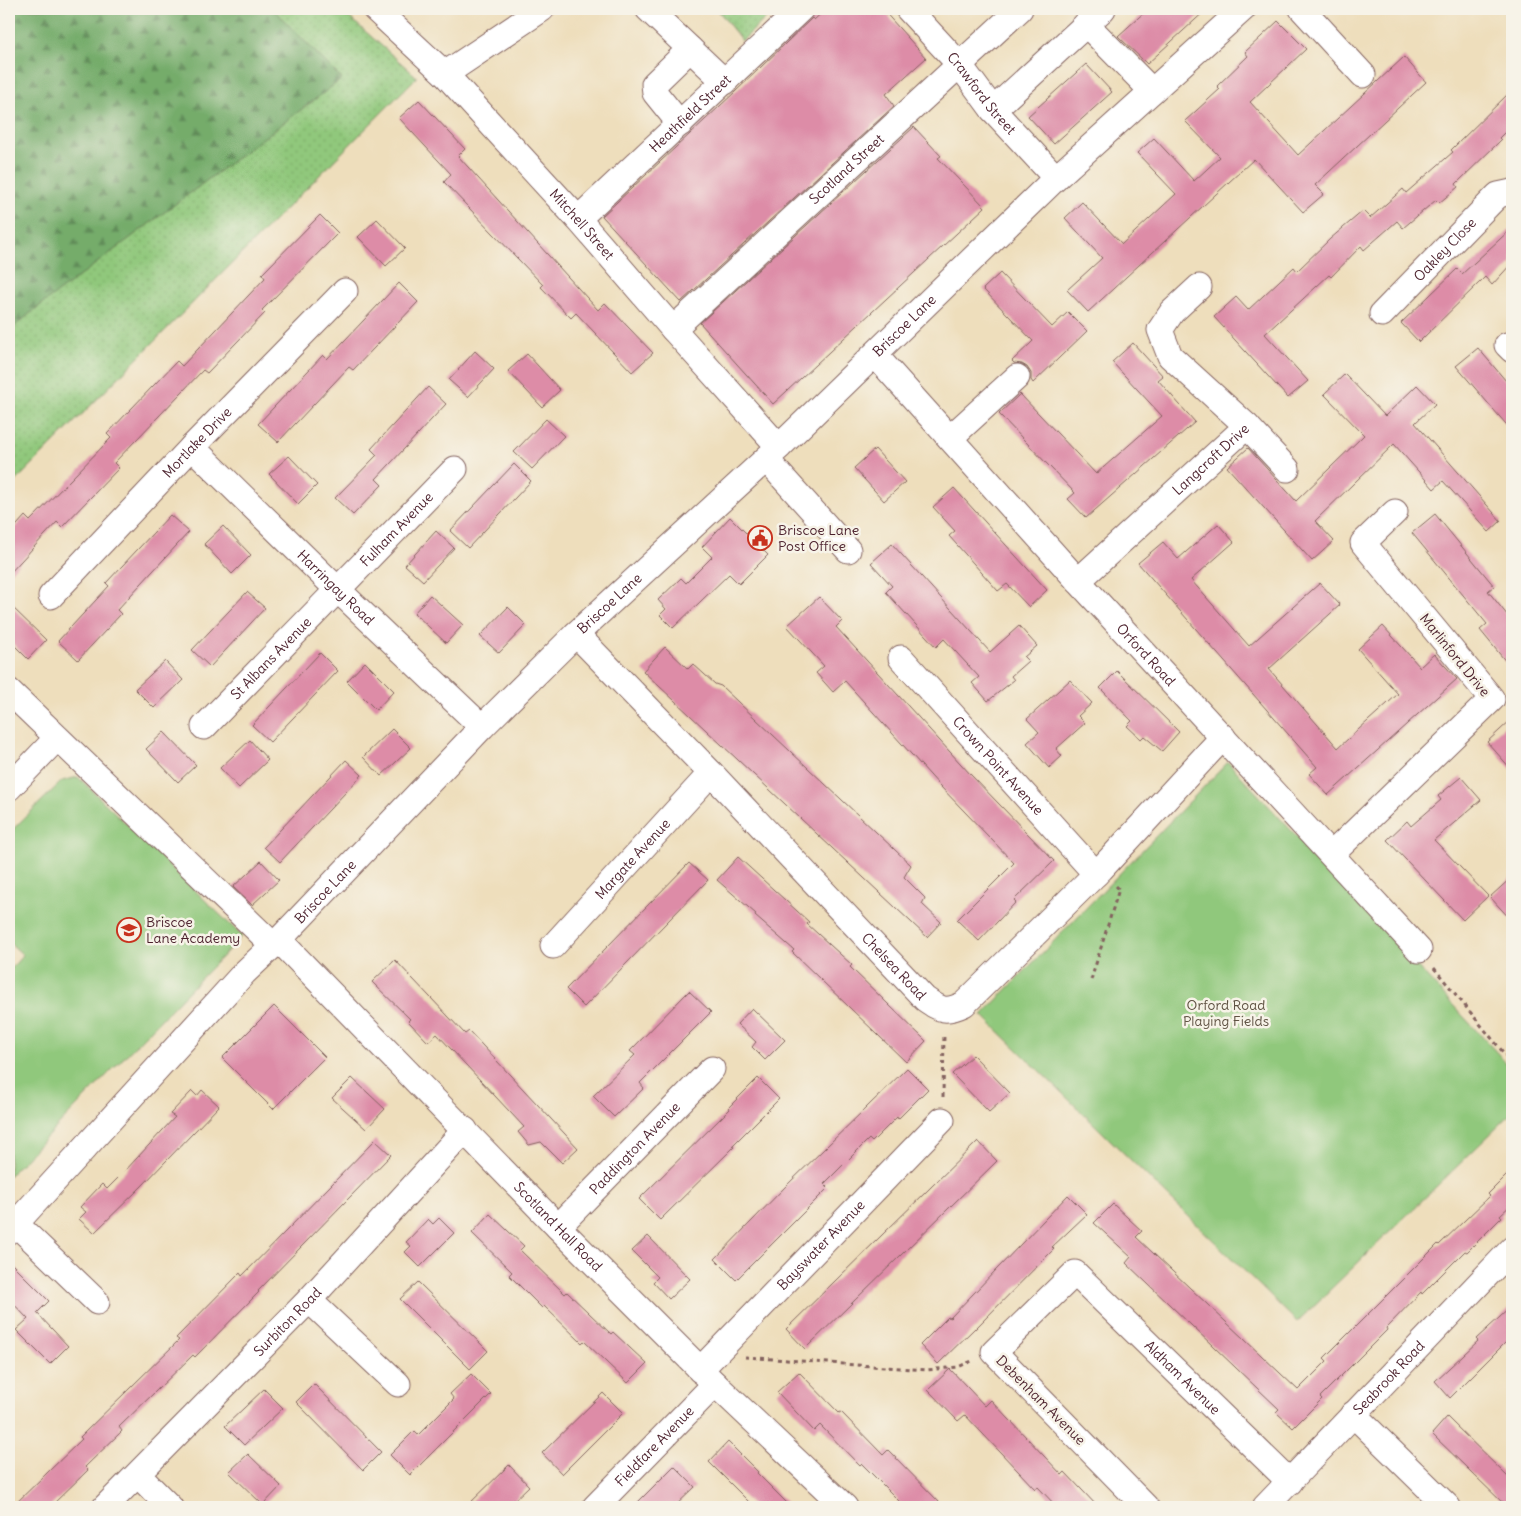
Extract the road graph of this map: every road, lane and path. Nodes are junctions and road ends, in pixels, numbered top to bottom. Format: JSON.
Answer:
{"nodes":[{"id":1,"x":375,"y":9,"type":"edge"},
{"id":2,"x":542,"y":9,"type":"edge"},
{"id":3,"x":648,"y":9,"type":"edge"},
{"id":4,"x":801,"y":9,"type":"edge"},
{"id":5,"x":908,"y":9,"type":"edge"},
{"id":6,"x":1020,"y":9,"type":"edge"},
{"id":7,"x":1302,"y":9,"type":"edge"},
{"id":8,"x":1237,"y":11,"type":"edge"},
{"id":9,"x":1095,"y":16,"type":"edge"},
{"id":10,"x":690,"y":49,"type":"junction"},
{"id":11,"x":960,"y":64,"type":"junction"},
{"id":12,"x":445,"y":74,"type":"junction"},
{"id":13,"x":1363,"y":75,"type":"dead end"},
{"id":14,"x":725,"y":82,"type":"junction"},
{"id":15,"x":1152,"y":91,"type":"junction"},
{"id":16,"x":992,"y":110,"type":"junction"},
{"id":17,"x":680,"y":124,"type":"junction"},
{"id":18,"x":1056,"y":178,"type":"junction"},
{"id":19,"x":1512,"y":192,"type":"edge"},
{"id":20,"x":578,"y":219,"type":"junction"},
{"id":21,"x":1199,"y":287,"type":"dead end"},
{"id":22,"x":346,"y":291,"type":"dead end"},
{"id":23,"x":1382,"y":314,"type":"dead end"},
{"id":24,"x":673,"y":329,"type":"junction"},
{"id":25,"x":875,"y":356,"type":"junction"},
{"id":26,"x":1017,"y":377,"type":"dead end"},
{"id":27,"x":1247,"y":426,"type":"junction"},
{"id":28,"x":950,"y":438,"type":"junction"},
{"id":29,"x":192,"y":447,"type":"junction"},
{"id":30,"x":773,"y":453,"type":"junction"},
{"id":31,"x":455,"y":469,"type":"dead end"},
{"id":32,"x":1287,"y":469,"type":"dead end"},
{"id":33,"x":1394,"y":512,"type":"dead end"},
{"id":34,"x":848,"y":550,"type":"dead end"},
{"id":35,"x":1078,"y":581,"type":"junction"},
{"id":36,"x":338,"y":590,"type":"junction"},
{"id":37,"x":50,"y":596,"type":"dead end"},
{"id":38,"x":576,"y":634,"type":"junction"},
{"id":39,"x":900,"y":658,"type":"dead end"},
{"id":40,"x":9,"y":691,"type":"edge"},
{"id":41,"x":204,"y":727,"type":"dead end"},
{"id":42,"x":482,"y":727,"type":"junction"},
{"id":43,"x":1223,"y":737,"type":"junction"},
{"id":44,"x":57,"y":738,"type":"junction"},
{"id":45,"x":712,"y":773,"type":"junction"},
{"id":46,"x":9,"y":788,"type":"edge"},
{"id":47,"x":1332,"y":854,"type":"junction"},
{"id":48,"x":1098,"y":872,"type":"junction"},
{"id":49,"x":276,"y":942,"type":"junction"},
{"id":50,"x":553,"y":946,"type":"dead end"},
{"id":51,"x":1419,"y":950,"type":"joint"},
{"id":52,"x":1090,"y":980,"type":"dead end"},
{"id":53,"x":945,"y":1010,"type":"junction"},
{"id":54,"x":1512,"y":1063,"type":"edge"},
{"id":55,"x":712,"y":1070,"type":"dead end"},
{"id":56,"x":942,"y":1120,"type":"joint"},
{"id":57,"x":465,"y":1130,"type":"junction"},
{"id":58,"x":558,"y":1227,"type":"junction"},
{"id":59,"x":12,"y":1228,"type":"edge"},
{"id":60,"x":1512,"y":1249,"type":"edge"},
{"id":61,"x":1075,"y":1273,"type":"joint"},
{"id":62,"x":309,"y":1300,"type":"junction"},
{"id":63,"x":97,"y":1302,"type":"dead end"},
{"id":64,"x":718,"y":1351,"type":"junction"},
{"id":65,"x":994,"y":1352,"type":"junction"},
{"id":66,"x":708,"y":1377,"type":"junction"},
{"id":67,"x":398,"y":1384,"type":"dead end"},
{"id":68,"x":1353,"y":1414,"type":"junction"},
{"id":69,"x":138,"y":1475,"type":"junction"},
{"id":70,"x":1290,"y":1482,"type":"junction"},
{"id":71,"x":105,"y":1507,"type":"edge"},
{"id":72,"x":170,"y":1507,"type":"edge"},
{"id":73,"x":595,"y":1507,"type":"edge"},
{"id":74,"x":845,"y":1507,"type":"edge"},
{"id":75,"x":1146,"y":1507,"type":"edge"},
{"id":76,"x":1265,"y":1507,"type":"edge"},
{"id":77,"x":1448,"y":1507,"type":"edge"}],
"edges":[{"from":1,"to":12,"type":"street","name":"Mitchell Street"},
{"from":2,"to":12,"type":"street"},
{"from":3,"to":10,"type":"street"},
{"from":4,"to":14,"type":"street","name":"Heathfield Street"},
{"from":5,"to":11,"type":"street","name":"Crawford Street"},
{"from":6,"to":11,"type":"street","name":"Scotland Street"},
{"from":7,"to":13,"type":"street"},
{"from":8,"to":15,"type":"street","name":"Briscoe Lane"},
{"from":9,"to":15,"type":"street"},
{"from":9,"to":16,"type":"street"},
{"from":10,"to":14,"type":"street"},
{"from":10,"to":17,"type":"street"},
{"from":11,"to":16,"type":"street","name":"Crawford Street"},
{"from":11,"to":24,"type":"street","name":"Scotland Street"},
{"from":12,"to":20,"type":"street","name":"Mitchell Street"},
{"from":14,"to":17,"type":"street","name":"Heathfield Street"},
{"from":15,"to":18,"type":"street","name":"Briscoe Lane"},
{"from":16,"to":18,"type":"street","name":"Crawford Street"},
{"from":17,"to":20,"type":"street","name":"Heathfield Street"},
{"from":18,"to":25,"type":"street","name":"Briscoe Lane"},
{"from":19,"to":23,"type":"street","name":"Oakley Close"},
{"from":20,"to":24,"type":"street","name":"Mitchell Street"},
{"from":21,"to":27,"type":"street","name":"Langcroft Drive"},
{"from":22,"to":29,"type":"street","name":"Mortlake Drive"},
{"from":24,"to":30,"type":"street","name":"Mitchell Street"},
{"from":25,"to":28,"type":"street","name":"Orford Road"},
{"from":25,"to":30,"type":"street","name":"Briscoe Lane"},
{"from":26,"to":28,"type":"street"},
{"from":27,"to":32,"type":"street"},
{"from":27,"to":35,"type":"street","name":"Langcroft Drive"},
{"from":28,"to":35,"type":"street","name":"Orford Road"},
{"from":29,"to":36,"type":"street","name":"Harringay Road"},
{"from":29,"to":37,"type":"street","name":"Mortlake Drive"},
{"from":30,"to":34,"type":"street","name":"Mitchell Street"},
{"from":30,"to":38,"type":"street","name":"Briscoe Lane"},
{"from":31,"to":36,"type":"street","name":"Fulham Avenue"},
{"from":33,"to":47,"type":"street","name":"Marlinford Drive"},
{"from":35,"to":43,"type":"street","name":"Orford Road"},
{"from":36,"to":41,"type":"street","name":"St Albans Avenue"},
{"from":36,"to":42,"type":"street","name":"Harringay Road"},
{"from":38,"to":42,"type":"street","name":"Briscoe Lane"},
{"from":38,"to":45,"type":"street","name":"Chelsea Road"},
{"from":39,"to":48,"type":"street","name":"Crown Point Avenue"},
{"from":40,"to":44,"type":"street","name":"Scotland Hall Road"},
{"from":42,"to":49,"type":"street","name":"Briscoe Lane"},
{"from":43,"to":47,"type":"street","name":"Orford Road"},
{"from":43,"to":48,"type":"street"},
{"from":44,"to":46,"type":"street"},
{"from":44,"to":49,"type":"street","name":"Scotland Hall Road"},
{"from":45,"to":50,"type":"street","name":"Margate Avenue"},
{"from":45,"to":53,"type":"street","name":"Chelsea Road"},
{"from":47,"to":51,"type":"street","name":"Orford Road"},
{"from":48,"to":52,"type":"path"},
{"from":48,"to":53,"type":"street"},
{"from":49,"to":57,"type":"street","name":"Scotland Hall Road"},
{"from":49,"to":59,"type":"street","name":"Briscoe Lane"},
{"from":51,"to":54,"type":"path"},
{"from":53,"to":56,"type":"path"},
{"from":55,"to":58,"type":"street","name":"Paddington Avenue"},
{"from":56,"to":64,"type":"street","name":"Bayswater Avenue"},
{"from":57,"to":58,"type":"street","name":"Scotland Hall Road"},
{"from":57,"to":62,"type":"street","name":"Surbiton Road"},
{"from":58,"to":66,"type":"street","name":"Scotland Hall Road"},
{"from":59,"to":63,"type":"street"},
{"from":60,"to":68,"type":"street","name":"Seabrook Road"},
{"from":61,"to":65,"type":"street","name":"Debenham Avenue"},
{"from":61,"to":70,"type":"street","name":"Aldham Avenue"},
{"from":62,"to":67,"type":"street"},
{"from":62,"to":69,"type":"street","name":"Surbiton Road"},
{"from":64,"to":65,"type":"path"},
{"from":64,"to":66,"type":"street","name":"Bayswater Avenue"},
{"from":65,"to":75,"type":"street","name":"Debenham Avenue"},
{"from":66,"to":73,"type":"street","name":"Fieldfare Avenue"},
{"from":66,"to":74,"type":"street","name":"Scotland Hall Road"},
{"from":68,"to":70,"type":"street","name":"Seabrook Road"},
{"from":68,"to":77,"type":"street"},
{"from":69,"to":71,"type":"street","name":"Surbiton Road"},
{"from":69,"to":72,"type":"street"},
{"from":70,"to":76,"type":"street","name":"Seabrook Road"}]}
